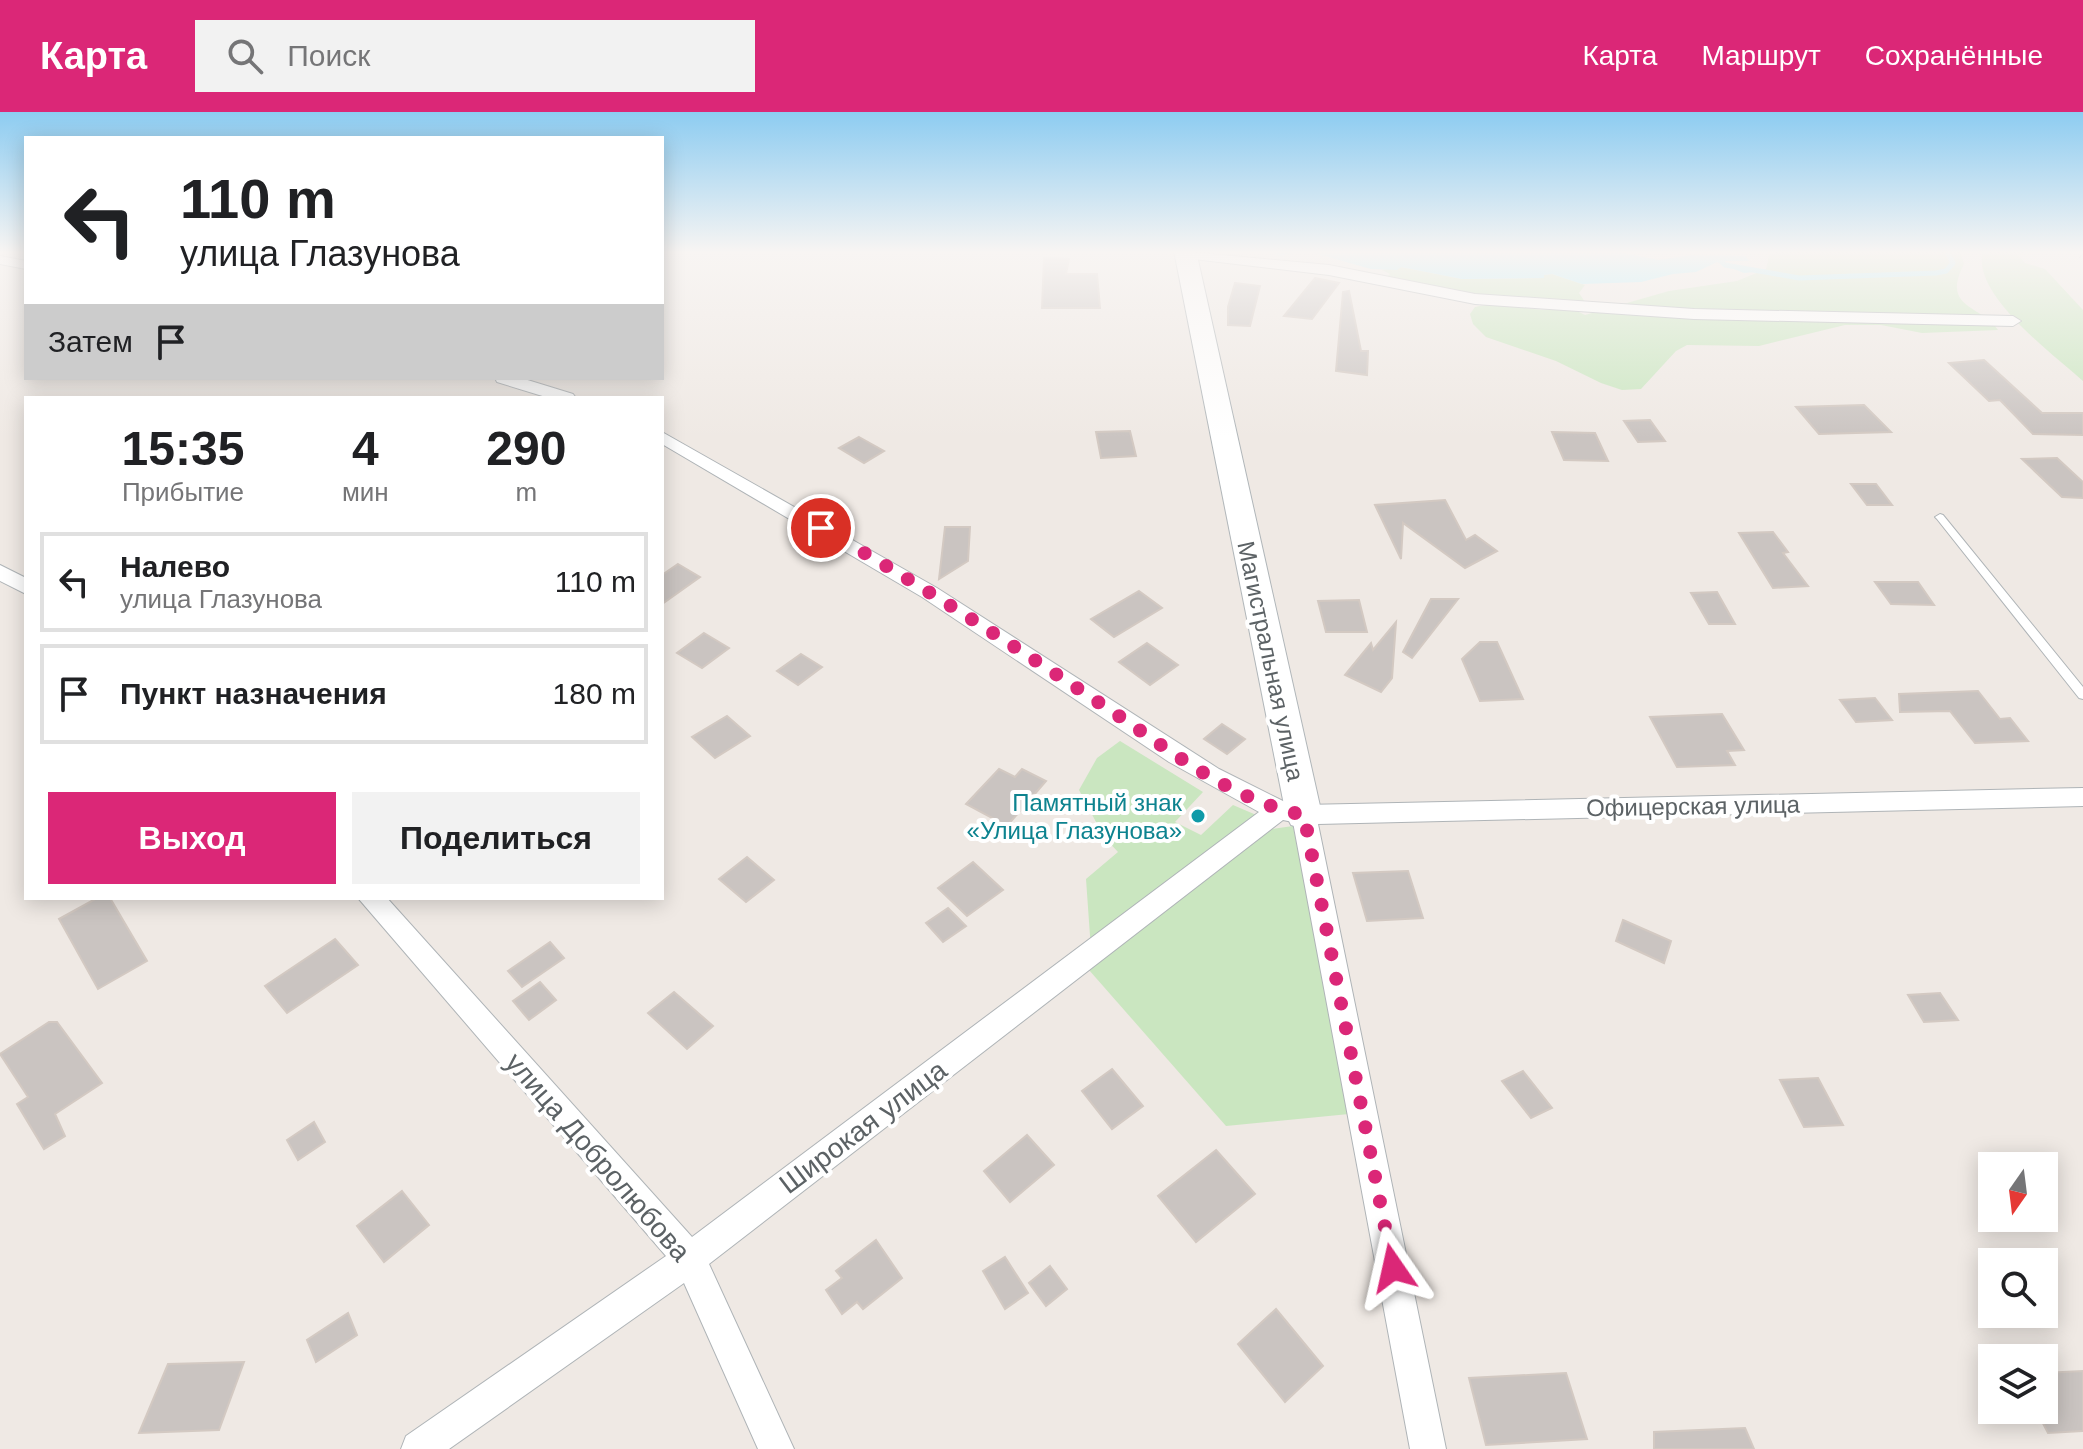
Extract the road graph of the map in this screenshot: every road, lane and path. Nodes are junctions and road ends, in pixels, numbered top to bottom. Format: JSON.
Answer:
{"nodes":[{"id":1,"x":1197,"y":313,"type":"edge"},
{"id":2,"x":1685,"y":313,"type":"edge"},
{"id":3,"x":2013,"y":321,"type":"dead end"},
{"id":4,"x":509,"y":380,"type":"edge"},
{"id":5,"x":561,"y":396,"type":"edge"},
{"id":6,"x":664,"y":438,"type":"edge"},
{"id":7,"x":1940,"y":517,"type":"dead end"},
{"id":8,"x":0,"y":572,"type":"edge"},
{"id":9,"x":24,"y":586,"type":"edge"},
{"id":10,"x":2083,"y":695,"type":"edge"},
{"id":11,"x":2083,"y":797,"type":"edge"},
{"id":12,"x":1291,"y":812,"type":"junction"},
{"id":13,"x":373,"y":900,"type":"edge"},
{"id":14,"x":690,"y":1259,"type":"junction"},
{"id":15,"x":419,"y":1449,"type":"edge"},
{"id":16,"x":776,"y":1449,"type":"edge"},
{"id":17,"x":1428,"y":1449,"type":"edge"}],
"edges":[{"from":1,"to":12,"type":"street","name":"Магистральная улица"},
{"from":2,"to":3,"type":"street"},
{"from":4,"to":5,"type":"street"},
{"from":6,"to":12,"type":"street"},
{"from":7,"to":10,"type":"lane"},
{"from":8,"to":9,"type":"street"},
{"from":11,"to":12,"type":"street","name":"Офицерская улица"},
{"from":12,"to":14,"type":"street","name":"Широкая улица"},
{"from":12,"to":17,"type":"street","name":"Магистральная улица"},
{"from":13,"to":14,"type":"street","name":"улица Добролюбова"},
{"from":14,"to":15,"type":"street","name":"Широкая улица"},
{"from":14,"to":16,"type":"street","name":"улица Добролюбова"}]}
